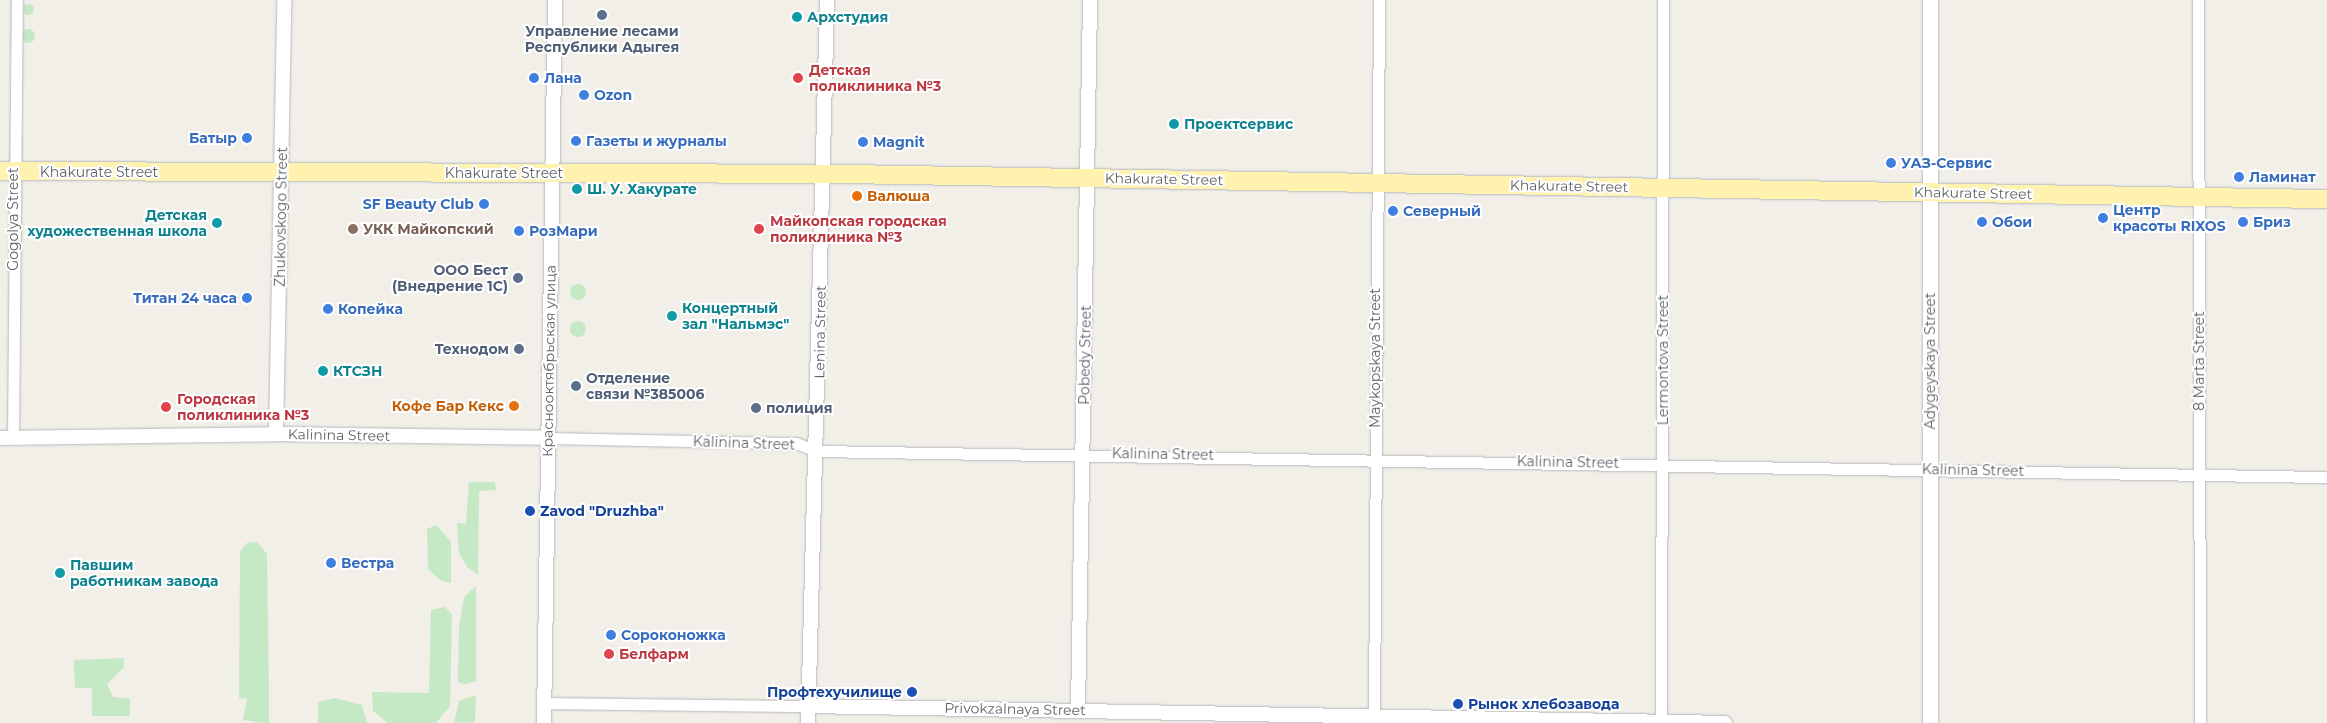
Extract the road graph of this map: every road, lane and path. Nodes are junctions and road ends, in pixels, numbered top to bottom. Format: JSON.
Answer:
{"nodes":[{"id":1,"x":17,"y":0,"type":"edge"},
{"id":2,"x":284,"y":0,"type":"edge"},
{"id":3,"x":555,"y":0,"type":"edge"},
{"id":4,"x":827,"y":0,"type":"edge"},
{"id":5,"x":1090,"y":0,"type":"edge"},
{"id":6,"x":1379,"y":0,"type":"edge"},
{"id":7,"x":1663,"y":0,"type":"edge"},
{"id":8,"x":1930,"y":0,"type":"edge"},
{"id":9,"x":2198,"y":0,"type":"edge"},
{"id":10,"x":7,"y":171,"type":"edge"},
{"id":11,"x":282,"y":173,"type":"junction"},
{"id":12,"x":552,"y":173,"type":"junction"},
{"id":13,"x":822,"y":174,"type":"junction"},
{"id":14,"x":1087,"y":177,"type":"junction"},
{"id":15,"x":1376,"y":183,"type":"junction"},
{"id":16,"x":1664,"y":187,"type":"junction"},
{"id":17,"x":1930,"y":193,"type":"junction"},
{"id":18,"x":2200,"y":197,"type":"junction"},
{"id":19,"x":2327,"y":199,"type":"edge"},
{"id":20,"x":276,"y":434,"type":"junction"},
{"id":21,"x":7,"y":438,"type":"edge"},
{"id":22,"x":548,"y":438,"type":"junction"},
{"id":23,"x":817,"y":451,"type":"junction"},
{"id":24,"x":1083,"y":452,"type":"junction"},
{"id":25,"x":1375,"y":458,"type":"junction"},
{"id":26,"x":1662,"y":464,"type":"junction"},
{"id":27,"x":1930,"y":469,"type":"junction"},
{"id":28,"x":2199,"y":476,"type":"junction"},
{"id":29,"x":2327,"y":477,"type":"edge"},
{"id":30,"x":545,"y":703,"type":"junction"},
{"id":31,"x":809,"y":706,"type":"junction"},
{"id":32,"x":1078,"y":710,"type":"junction"},
{"id":33,"x":1374,"y":716,"type":"junction"},
{"id":34,"x":1661,"y":721,"type":"junction"},
{"id":35,"x":544,"y":723,"type":"edge"},
{"id":36,"x":808,"y":723,"type":"edge"},
{"id":37,"x":1725,"y":723,"type":"edge"},
{"id":38,"x":1930,"y":723,"type":"edge"},
{"id":39,"x":2200,"y":723,"type":"edge"}],
"edges":[{"from":1,"to":10,"type":"street","name":"Gogolya Street"},
{"from":2,"to":11,"type":"street","name":"Zhukovskogo Street"},
{"from":3,"to":12,"type":"street","name":"Краснооктябрьская улица"},
{"from":4,"to":13,"type":"street","name":"Lenina Street"},
{"from":5,"to":14,"type":"street","name":"Pobedy Street"},
{"from":6,"to":15,"type":"street","name":"Maykopskaya Street"},
{"from":7,"to":16,"type":"street","name":"Lermontova Street"},
{"from":8,"to":17,"type":"main road","name":"Adygeyskaya Street"},
{"from":9,"to":18,"type":"street","name":"8 Marta Street"},
{"from":10,"to":11,"type":"main road","name":"Khakurate Street"},
{"from":10,"to":21,"type":"street","name":"Gogolya Street"},
{"from":11,"to":12,"type":"main road","name":"Khakurate Street"},
{"from":11,"to":20,"type":"street","name":"Zhukovskogo Street"},
{"from":12,"to":13,"type":"main road","name":"Khakurate Street"},
{"from":12,"to":22,"type":"street","name":"Краснооктябрьская улица"},
{"from":13,"to":14,"type":"main road","name":"Khakurate Street"},
{"from":13,"to":23,"type":"street","name":"Lenina Street"},
{"from":14,"to":15,"type":"main road","name":"Khakurate Street"},
{"from":14,"to":24,"type":"street","name":"Pobedy Street"},
{"from":15,"to":16,"type":"main road","name":"Khakurate Street"},
{"from":15,"to":25,"type":"street","name":"Maykopskaya Street"},
{"from":16,"to":17,"type":"main road","name":"Khakurate Street"},
{"from":16,"to":26,"type":"street","name":"Lermontova Street"},
{"from":17,"to":18,"type":"main road","name":"Khakurate Street"},
{"from":17,"to":27,"type":"main road","name":"Adygeyskaya Street"},
{"from":18,"to":19,"type":"main road","name":"Khakurate Street"},
{"from":18,"to":28,"type":"street","name":"8 Marta Street"},
{"from":20,"to":21,"type":"street","name":"Kalinina Street"},
{"from":20,"to":22,"type":"street","name":"Kalinina Street"},
{"from":22,"to":23,"type":"street","name":"Kalinina Street"},
{"from":22,"to":30,"type":"street","name":"Краснооктябрьская улица"},
{"from":23,"to":24,"type":"street","name":"Kalinina Street"},
{"from":23,"to":31,"type":"street","name":"Lenina Street"},
{"from":24,"to":25,"type":"street","name":"Kalinina Street"},
{"from":24,"to":32,"type":"street","name":"Pobedy Street"},
{"from":25,"to":26,"type":"street","name":"Kalinina Street"},
{"from":25,"to":33,"type":"street","name":"Maykopskaya Street"},
{"from":26,"to":27,"type":"street","name":"Kalinina Street"},
{"from":26,"to":34,"type":"street","name":"Lermontova Street"},
{"from":27,"to":28,"type":"street","name":"Kalinina Street"},
{"from":27,"to":38,"type":"main road","name":"Adygeyskaya Street"},
{"from":28,"to":29,"type":"street","name":"Kalinina Street"},
{"from":28,"to":39,"type":"street","name":"8 Marta Street"},
{"from":30,"to":31,"type":"street","name":"Privokzalnaya Street"},
{"from":30,"to":35,"type":"street","name":"Краснооктябрьская улица"},
{"from":31,"to":32,"type":"street","name":"Privokzalnaya Street"},
{"from":31,"to":36,"type":"street","name":"Lenina Street"},
{"from":32,"to":33,"type":"street","name":"Privokzalnaya Street"},
{"from":33,"to":34,"type":"street","name":"Privokzalnaya Street"},
{"from":34,"to":37,"type":"street","name":"Privokzalnaya Street"}]}
